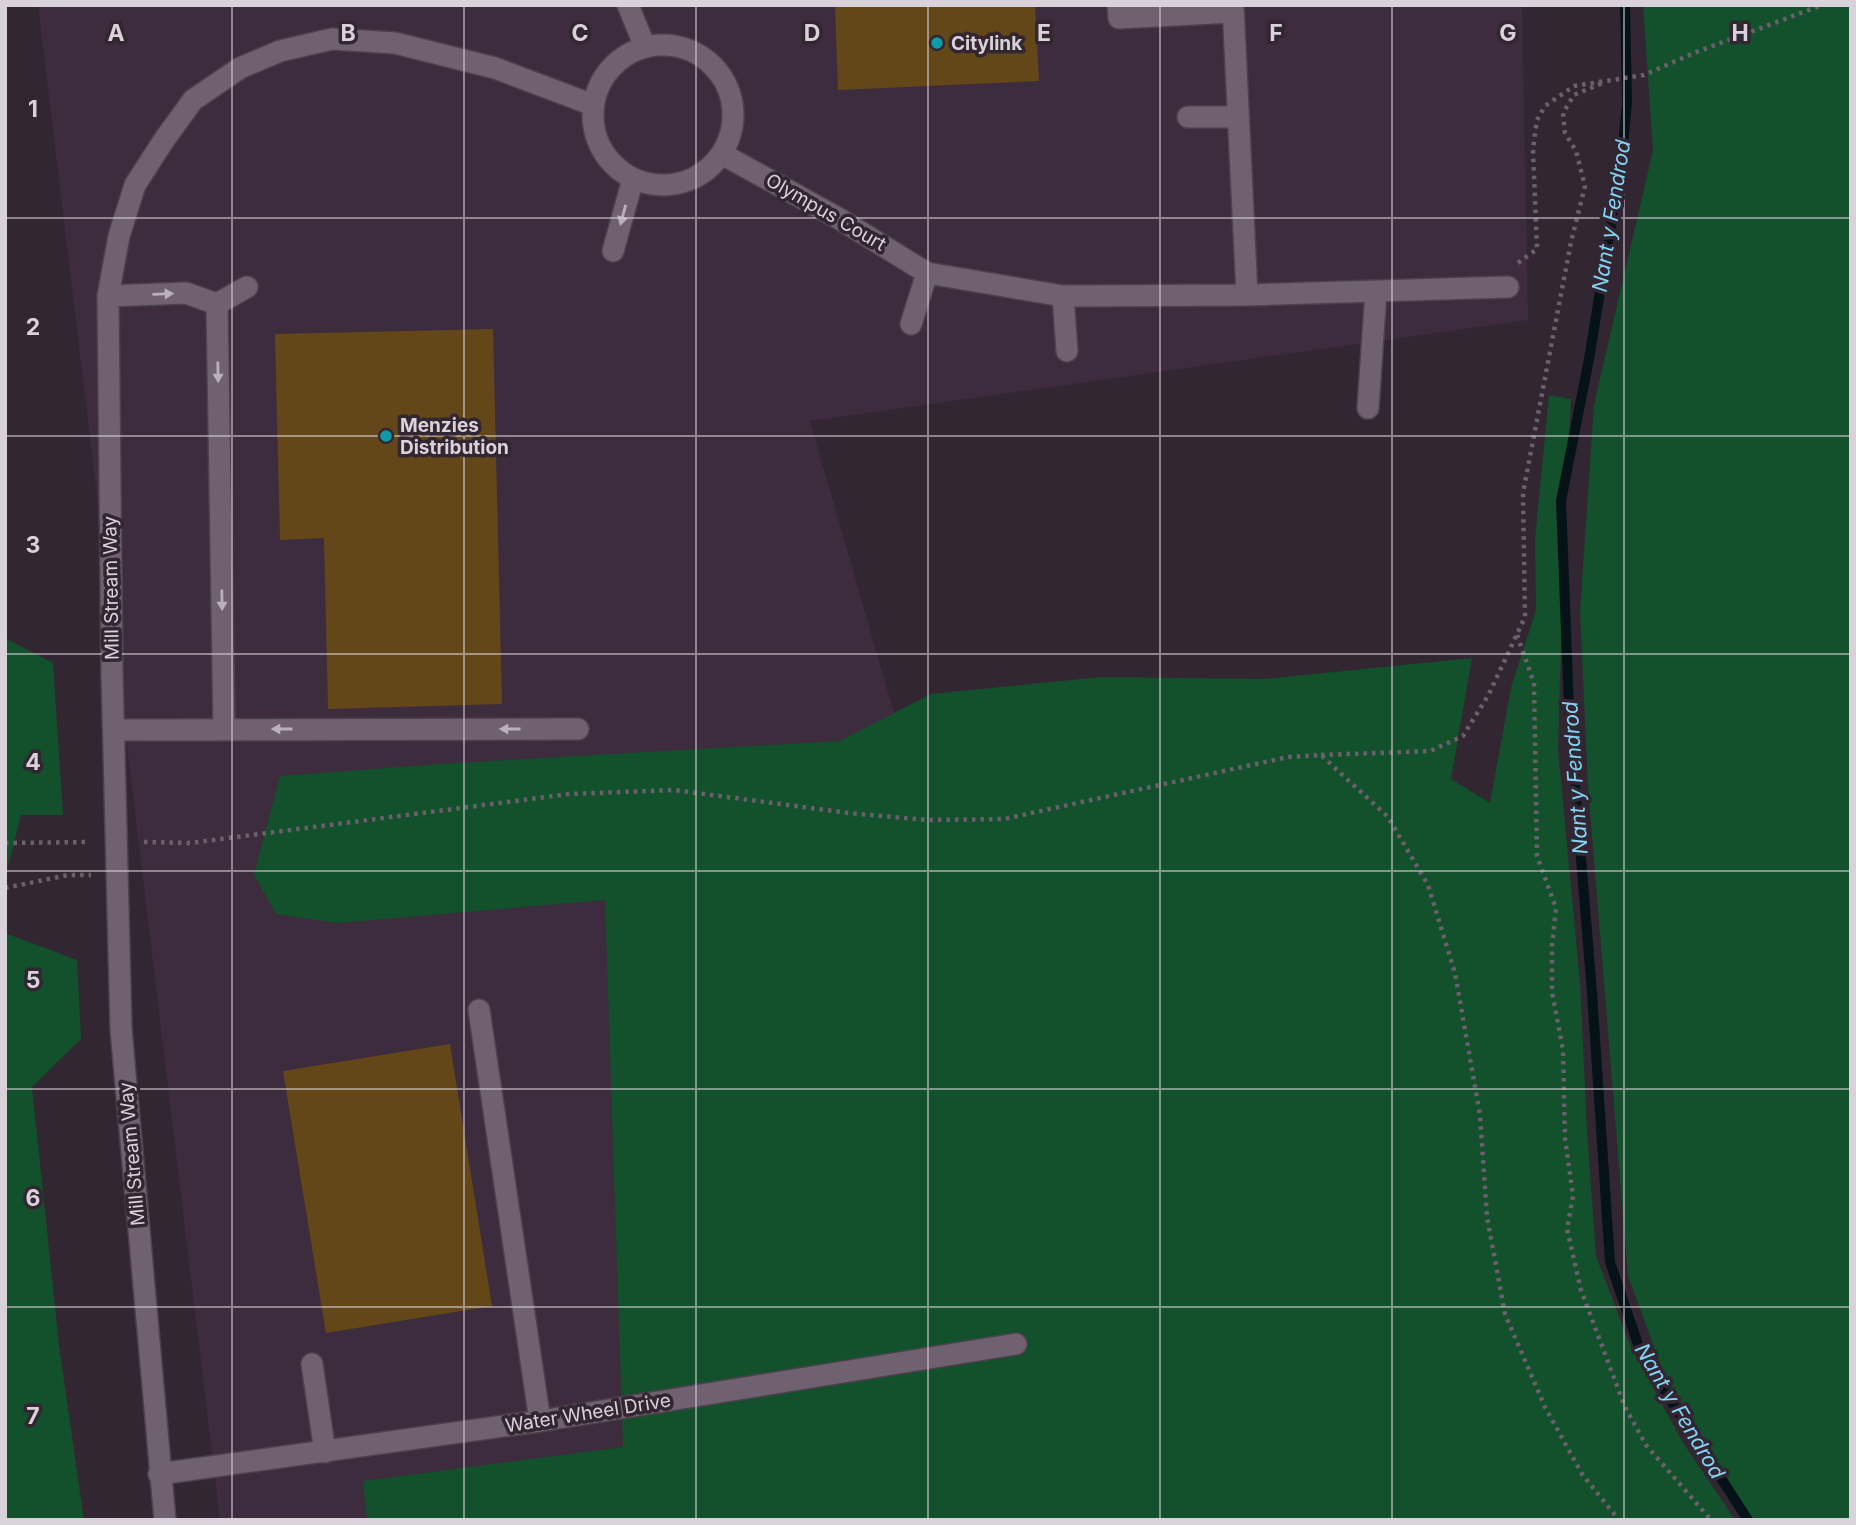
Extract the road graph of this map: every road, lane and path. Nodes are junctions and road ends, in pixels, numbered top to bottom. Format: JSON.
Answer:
{"nodes":[{"id":1,"x":628,"y":5,"type":"edge"},
{"id":2,"x":1118,"y":5,"type":"edge"},
{"id":3,"x":1822,"y":5,"type":"edge"},
{"id":4,"x":1233,"y":8,"type":"edge"},
{"id":5,"x":645,"y":47,"type":"junction"},
{"id":6,"x":1605,"y":82,"type":"junction"},
{"id":7,"x":593,"y":105,"type":"junction"},
{"id":8,"x":1188,"y":117,"type":"dead end"},
{"id":9,"x":1238,"y":117,"type":"junction"},
{"id":10,"x":722,"y":154,"type":"junction"},
{"id":11,"x":633,"y":179,"type":"junction"},
{"id":12,"x":613,"y":251,"type":"dead end"},
{"id":13,"x":928,"y":273,"type":"junction"},
{"id":14,"x":247,"y":287,"type":"dead end"},
{"id":15,"x":1507,"y":287,"type":"joint"},
{"id":16,"x":1376,"y":291,"type":"junction"},
{"id":17,"x":1247,"y":295,"type":"junction"},
{"id":18,"x":108,"y":296,"type":"junction"},
{"id":19,"x":1063,"y":296,"type":"junction"},
{"id":20,"x":217,"y":304,"type":"junction"},
{"id":21,"x":911,"y":324,"type":"dead end"},
{"id":22,"x":1067,"y":351,"type":"dead end"},
{"id":23,"x":1368,"y":408,"type":"dead end"},
{"id":24,"x":1517,"y":635,"type":"junction"},
{"id":25,"x":578,"y":729,"type":"dead end"},
{"id":26,"x":114,"y":730,"type":"junction"},
{"id":27,"x":224,"y":730,"type":"junction"},
{"id":28,"x":1321,"y":755,"type":"junction"},
{"id":29,"x":5,"y":842,"type":"edge"},
{"id":30,"x":115,"y":842,"type":"junction"},
{"id":31,"x":117,"y":875,"type":"junction"},
{"id":32,"x":5,"y":888,"type":"edge"},
{"id":33,"x":479,"y":1010,"type":"dead end"},
{"id":34,"x":1016,"y":1344,"type":"dead end"},
{"id":35,"x":312,"y":1364,"type":"dead end"},
{"id":36,"x":540,"y":1421,"type":"junction"},
{"id":37,"x":325,"y":1451,"type":"junction"},
{"id":38,"x":159,"y":1475,"type":"junction"},
{"id":39,"x":165,"y":1520,"type":"edge"},
{"id":40,"x":1619,"y":1520,"type":"edge"},
{"id":41,"x":1712,"y":1520,"type":"edge"}],
"edges":[{"from":1,"to":5,"type":"street"},
{"from":2,"to":4,"type":"street"},
{"from":3,"to":6,"type":"path"},
{"from":4,"to":9,"type":"street"},
{"from":5,"to":7,"type":"street"},
{"from":5,"to":10,"type":"street"},
{"from":6,"to":15,"type":"path"},
{"from":6,"to":24,"type":"path"},
{"from":7,"to":11,"type":"street"},
{"from":7,"to":18,"type":"street","name":"Mill Stream Way"},
{"from":8,"to":9,"type":"street"},
{"from":9,"to":17,"type":"street"},
{"from":10,"to":11,"type":"street"},
{"from":10,"to":13,"type":"street","name":"Olympus Court"},
{"from":11,"to":12,"type":"street","one_way":true},
{"from":13,"to":19,"type":"street","name":"Olympus Court"},
{"from":13,"to":21,"type":"street"},
{"from":14,"to":20,"type":"street"},
{"from":15,"to":16,"type":"street","name":"Olympus Court"},
{"from":16,"to":17,"type":"street","name":"Olympus Court"},
{"from":16,"to":23,"type":"street"},
{"from":17,"to":19,"type":"street","name":"Olympus Court"},
{"from":18,"to":20,"type":"street","one_way":true},
{"from":18,"to":26,"type":"street","name":"Mill Stream Way"},
{"from":19,"to":22,"type":"street"},
{"from":20,"to":27,"type":"street","one_way":true},
{"from":24,"to":28,"type":"path"},
{"from":24,"to":41,"type":"path"},
{"from":25,"to":27,"type":"street","one_way":true},
{"from":26,"to":27,"type":"street"},
{"from":26,"to":30,"type":"street","name":"Mill Stream Way"},
{"from":28,"to":30,"type":"path"},
{"from":28,"to":40,"type":"path"},
{"from":29,"to":30,"type":"path"},
{"from":30,"to":31,"type":"street","name":"Mill Stream Way"},
{"from":31,"to":32,"type":"path"},
{"from":31,"to":38,"type":"street","name":"Mill Stream Way"},
{"from":33,"to":36,"type":"street"},
{"from":34,"to":36,"type":"street","name":"Water Wheel Drive"},
{"from":35,"to":37,"type":"street"},
{"from":36,"to":37,"type":"street","name":"Water Wheel Drive"},
{"from":37,"to":38,"type":"street","name":"Water Wheel Drive"},
{"from":38,"to":39,"type":"street","name":"Mill Stream Way"}]}
